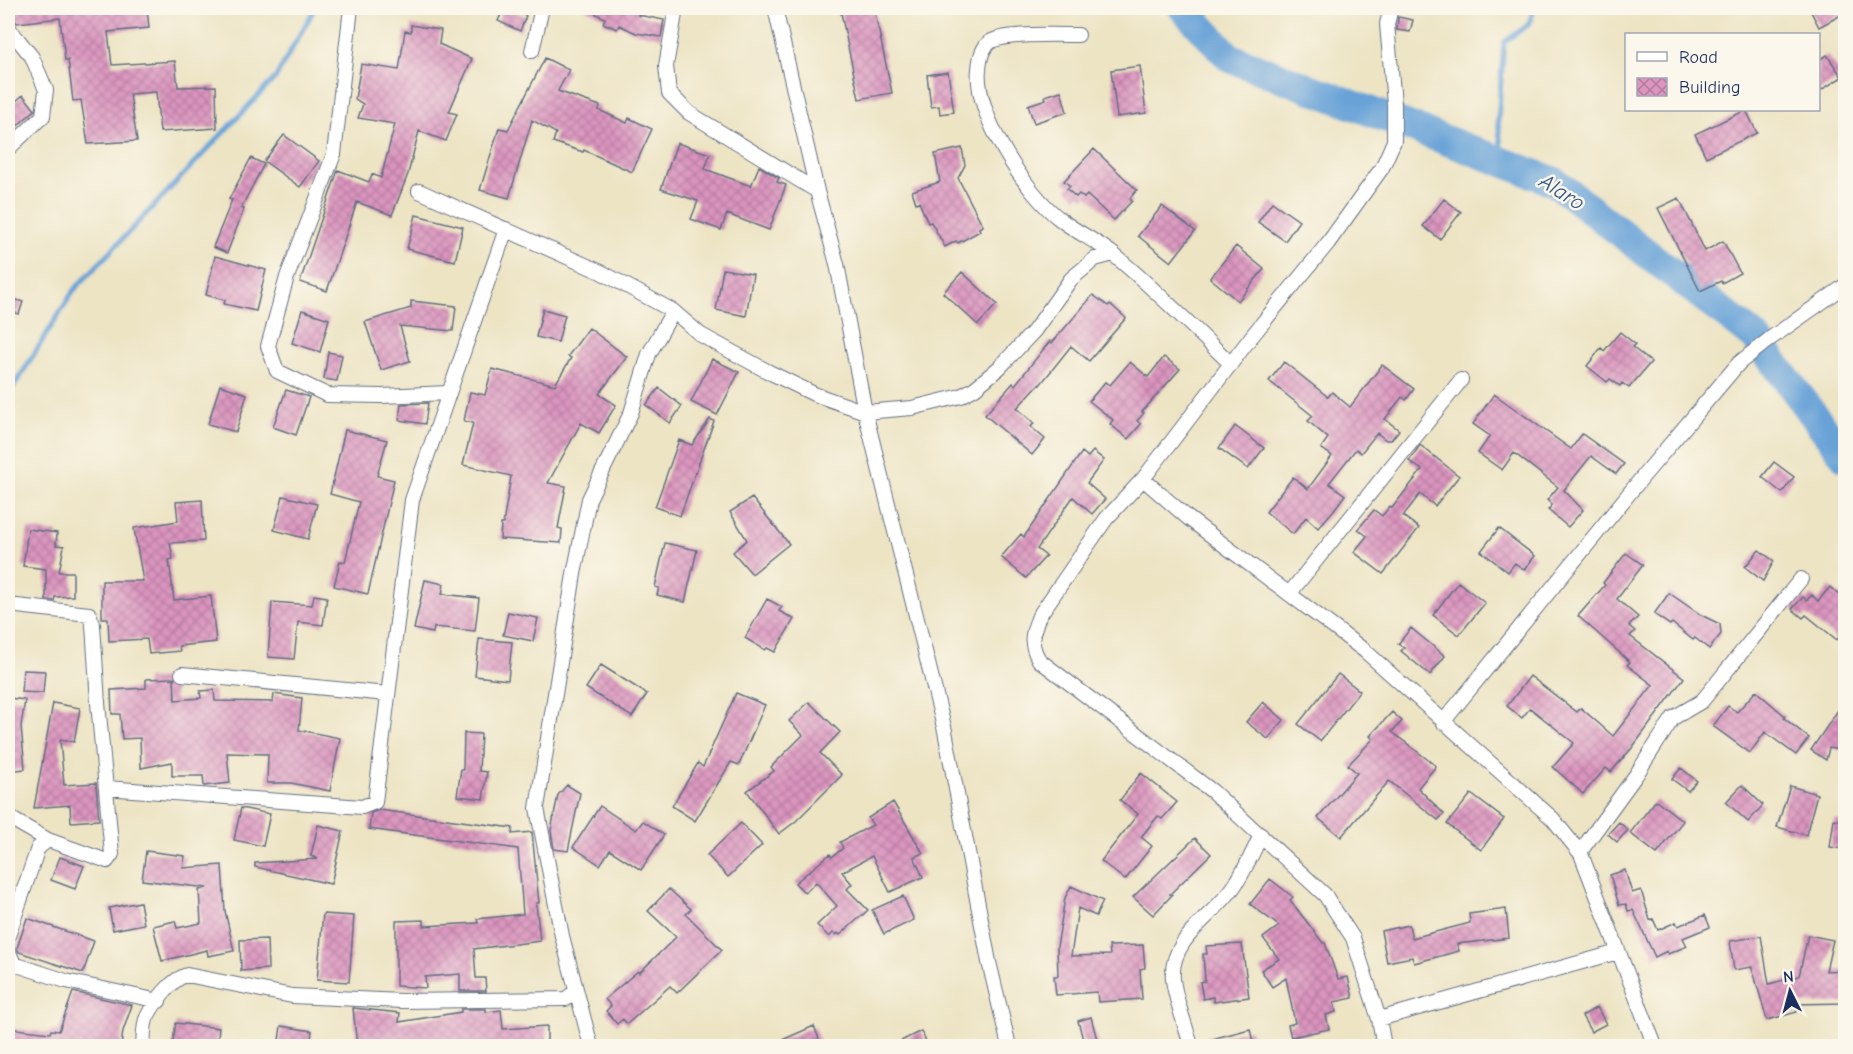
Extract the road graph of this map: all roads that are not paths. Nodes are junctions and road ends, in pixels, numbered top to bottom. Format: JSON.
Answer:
{"nodes":[{"id":1,"x":351,"y":8,"type":"edge"},
{"id":2,"x":542,"y":8,"type":"edge"},
{"id":3,"x":676,"y":8,"type":"edge"},
{"id":4,"x":775,"y":8,"type":"edge"},
{"id":5,"x":1391,"y":8,"type":"edge"},
{"id":6,"x":8,"y":27,"type":"edge"},
{"id":7,"x":1078,"y":35,"type":"dead end"},
{"id":8,"x":532,"y":51,"type":"dead end"},
{"id":9,"x":8,"y":148,"type":"edge"},
{"id":10,"x":420,"y":191,"type":"dead end"},
{"id":11,"x":817,"y":191,"type":"junction"},
{"id":12,"x":506,"y":229,"type":"junction"},
{"id":13,"x":1113,"y":254,"type":"junction"},
{"id":14,"x":1845,"y":285,"type":"edge"},
{"id":15,"x":673,"y":311,"type":"junction"},
{"id":16,"x":1231,"y":364,"type":"junction"},
{"id":17,"x":1461,"y":380,"type":"dead end"},
{"id":18,"x":448,"y":393,"type":"junction"},
{"id":19,"x":865,"y":412,"type":"junction"},
{"id":20,"x":1143,"y":480,"type":"junction"},
{"id":21,"x":1801,"y":579,"type":"dead end"},
{"id":22,"x":1289,"y":594,"type":"junction"},
{"id":23,"x":8,"y":605,"type":"edge"},
{"id":24,"x":182,"y":674,"type":"dead end"},
{"id":25,"x":387,"y":694,"type":"junction"},
{"id":26,"x":1443,"y":722,"type":"junction"},
{"id":27,"x":106,"y":788,"type":"junction"},
{"id":28,"x":8,"y":817,"type":"edge"},
{"id":29,"x":1261,"y":836,"type":"junction"},
{"id":30,"x":48,"y":840,"type":"junction"},
{"id":31,"x":1580,"y":852,"type":"junction"},
{"id":32,"x":8,"y":936,"type":"edge"},
{"id":33,"x":8,"y":950,"type":"edge"},
{"id":34,"x":1618,"y":952,"type":"junction"},
{"id":35,"x":576,"y":991,"type":"junction"},
{"id":36,"x":159,"y":1001,"type":"junction"},
{"id":37,"x":1378,"y":1019,"type":"junction"},
{"id":38,"x":143,"y":1047,"type":"edge"},
{"id":39,"x":591,"y":1047,"type":"edge"},
{"id":40,"x":1009,"y":1047,"type":"edge"},
{"id":41,"x":1191,"y":1047,"type":"edge"},
{"id":42,"x":1384,"y":1047,"type":"edge"},
{"id":43,"x":1655,"y":1047,"type":"edge"}],
"edges":[{"from":1,"to":18,"type":"street"},
{"from":2,"to":8,"type":"street"},
{"from":3,"to":11,"type":"street"},
{"from":4,"to":11,"type":"street"},
{"from":5,"to":16,"type":"street"},
{"from":6,"to":9,"type":"street"},
{"from":7,"to":13,"type":"street"},
{"from":10,"to":12,"type":"street"},
{"from":11,"to":19,"type":"street"},
{"from":12,"to":15,"type":"street"},
{"from":12,"to":18,"type":"street"},
{"from":13,"to":16,"type":"street"},
{"from":13,"to":19,"type":"street"},
{"from":14,"to":26,"type":"street"},
{"from":15,"to":19,"type":"street"},
{"from":15,"to":35,"type":"street"},
{"from":16,"to":20,"type":"street"},
{"from":17,"to":22,"type":"street"},
{"from":18,"to":25,"type":"street"},
{"from":19,"to":40,"type":"street"},
{"from":20,"to":22,"type":"street"},
{"from":20,"to":29,"type":"street"},
{"from":21,"to":31,"type":"street"},
{"from":22,"to":26,"type":"street"},
{"from":23,"to":27,"type":"street"},
{"from":24,"to":25,"type":"street"},
{"from":25,"to":27,"type":"street"},
{"from":26,"to":31,"type":"street"},
{"from":27,"to":30,"type":"street"},
{"from":28,"to":30,"type":"street"},
{"from":29,"to":37,"type":"street"},
{"from":29,"to":41,"type":"street"},
{"from":30,"to":32,"type":"street"},
{"from":31,"to":34,"type":"street"},
{"from":33,"to":36,"type":"street"},
{"from":34,"to":37,"type":"street"},
{"from":34,"to":43,"type":"street"},
{"from":35,"to":36,"type":"street"},
{"from":35,"to":39,"type":"street"},
{"from":36,"to":38,"type":"street"},
{"from":37,"to":42,"type":"street"}]}
